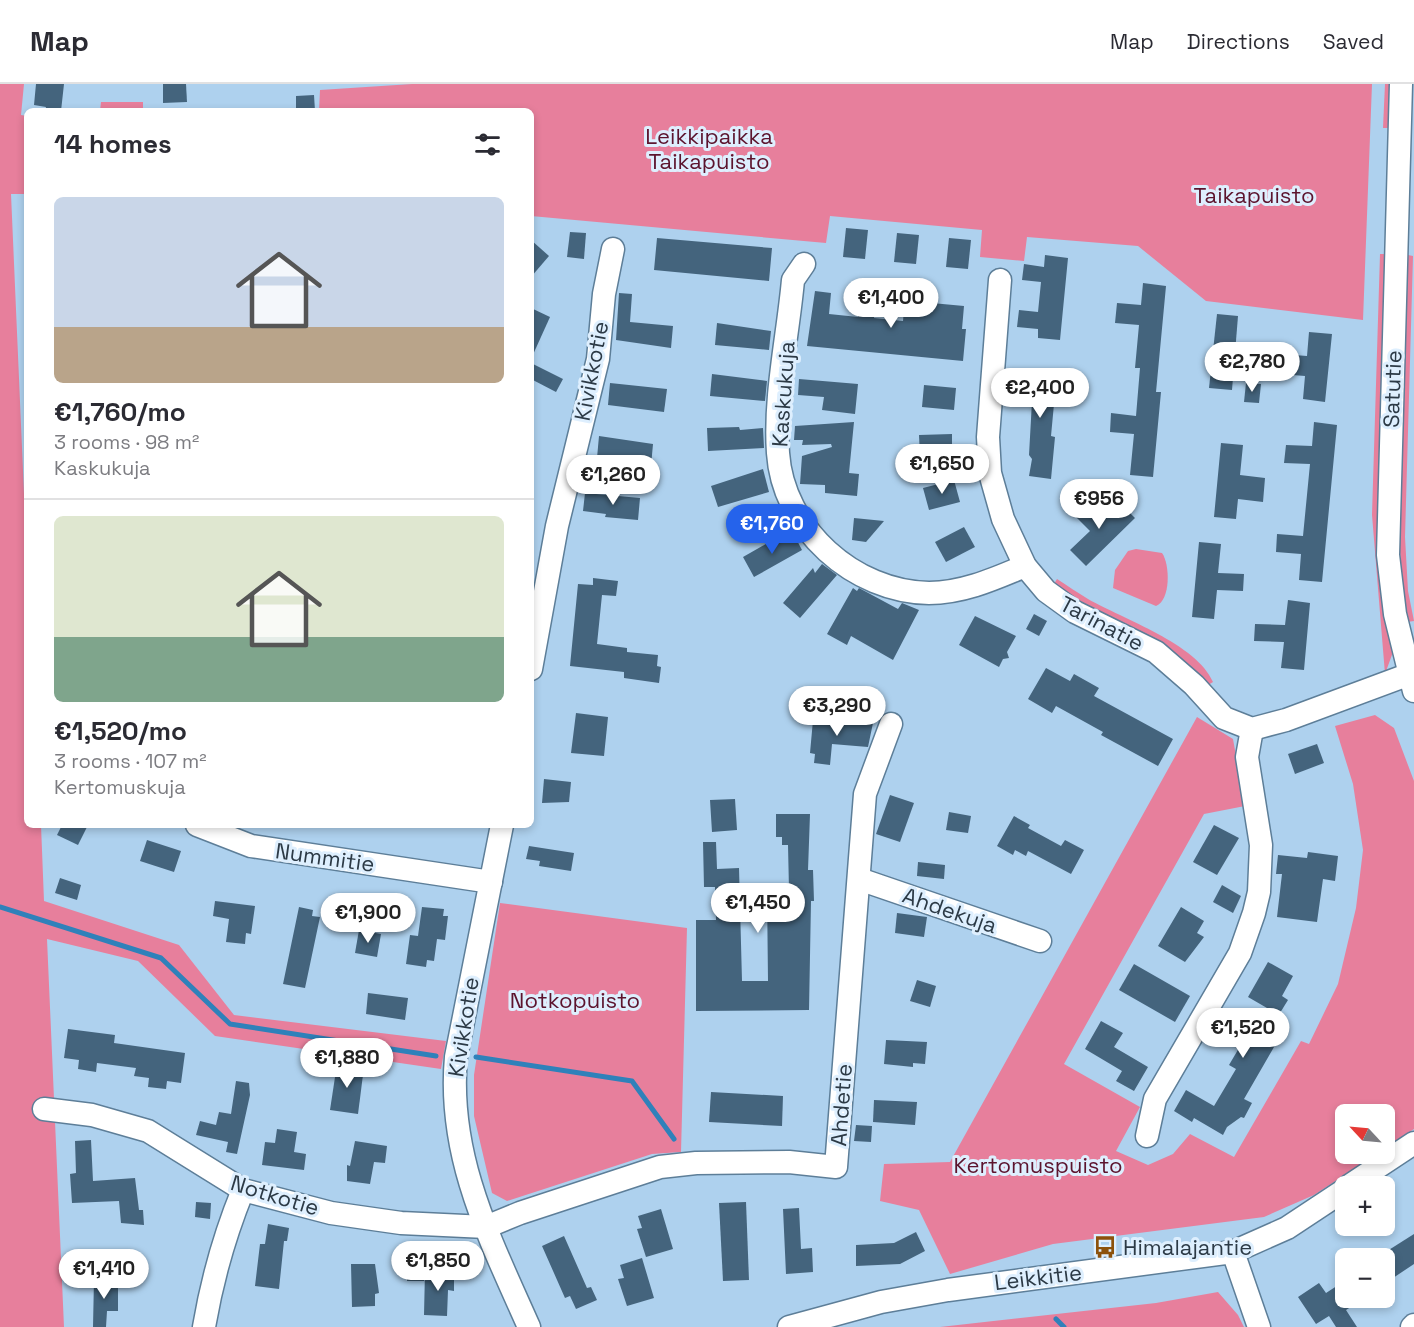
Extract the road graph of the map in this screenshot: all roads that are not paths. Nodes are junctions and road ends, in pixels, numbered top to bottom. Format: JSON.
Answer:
{"nodes":[{"id":1,"x":1401,"y":84,"type":"edge"},
{"id":2,"x":613,"y":249,"type":"dead end"},
{"id":3,"x":804,"y":264,"type":"dead end"},
{"id":4,"x":1000,"y":280,"type":"dead end"},
{"id":5,"x":1025,"y":566,"type":"junction"},
{"id":6,"x":534,"y":652,"type":"edge"},
{"id":7,"x":1412,"y":683,"type":"edge"},
{"id":8,"x":891,"y":724,"type":"dead end"},
{"id":9,"x":1252,"y":729,"type":"junction"},
{"id":10,"x":207,"y":828,"type":"edge"},
{"id":11,"x":501,"y":828,"type":"edge"},
{"id":12,"x":859,"y":879,"type":"junction"},
{"id":13,"x":491,"y":882,"type":"junction"},
{"id":14,"x":1040,"y":941,"type":"dead end"},
{"id":15,"x":44,"y":1109,"type":"dead end"},
{"id":16,"x":1147,"y":1136,"type":"dead end"},
{"id":17,"x":1414,"y":1143,"type":"edge"},
{"id":18,"x":1365,"y":1176,"type":"edge"},
{"id":19,"x":243,"y":1190,"type":"junction"},
{"id":20,"x":1335,"y":1196,"type":"edge"},
{"id":21,"x":486,"y":1227,"type":"junction"},
{"id":22,"x":1233,"y":1252,"type":"junction"},
{"id":23,"x":204,"y":1327,"type":"edge"},
{"id":24,"x":529,"y":1327,"type":"edge"},
{"id":25,"x":789,"y":1327,"type":"edge"},
{"id":26,"x":1259,"y":1327,"type":"edge"}],
"edges":[{"from":1,"to":7,"type":"street","name":"Satutie"},
{"from":2,"to":6,"type":"street","name":"Kivikkotie"},
{"from":3,"to":5,"type":"street","name":"Kaskukuja"},
{"from":4,"to":5,"type":"street","name":"Tarinatie"},
{"from":5,"to":9,"type":"street","name":"Tarinatie"},
{"from":7,"to":9,"type":"street"},
{"from":8,"to":12,"type":"street","name":"Ahdetie"},
{"from":9,"to":16,"type":"street"},
{"from":10,"to":13,"type":"street","name":"Nummitie"},
{"from":11,"to":13,"type":"street","name":"Kivikkotie"},
{"from":12,"to":14,"type":"street","name":"Ahdekuja"},
{"from":12,"to":21,"type":"street","name":"Ahdetie"},
{"from":13,"to":21,"type":"street","name":"Kivikkotie"},
{"from":15,"to":19,"type":"street","name":"Notkotie"},
{"from":17,"to":18,"type":"street","name":"Leikkitie"},
{"from":19,"to":21,"type":"street","name":"Notkotie"},
{"from":19,"to":23,"type":"street"},
{"from":20,"to":22,"type":"street","name":"Leikkitie"},
{"from":21,"to":24,"type":"street","name":"Kivikkotie"},
{"from":22,"to":25,"type":"street","name":"Leikkitie"},
{"from":22,"to":26,"type":"street"}]}
